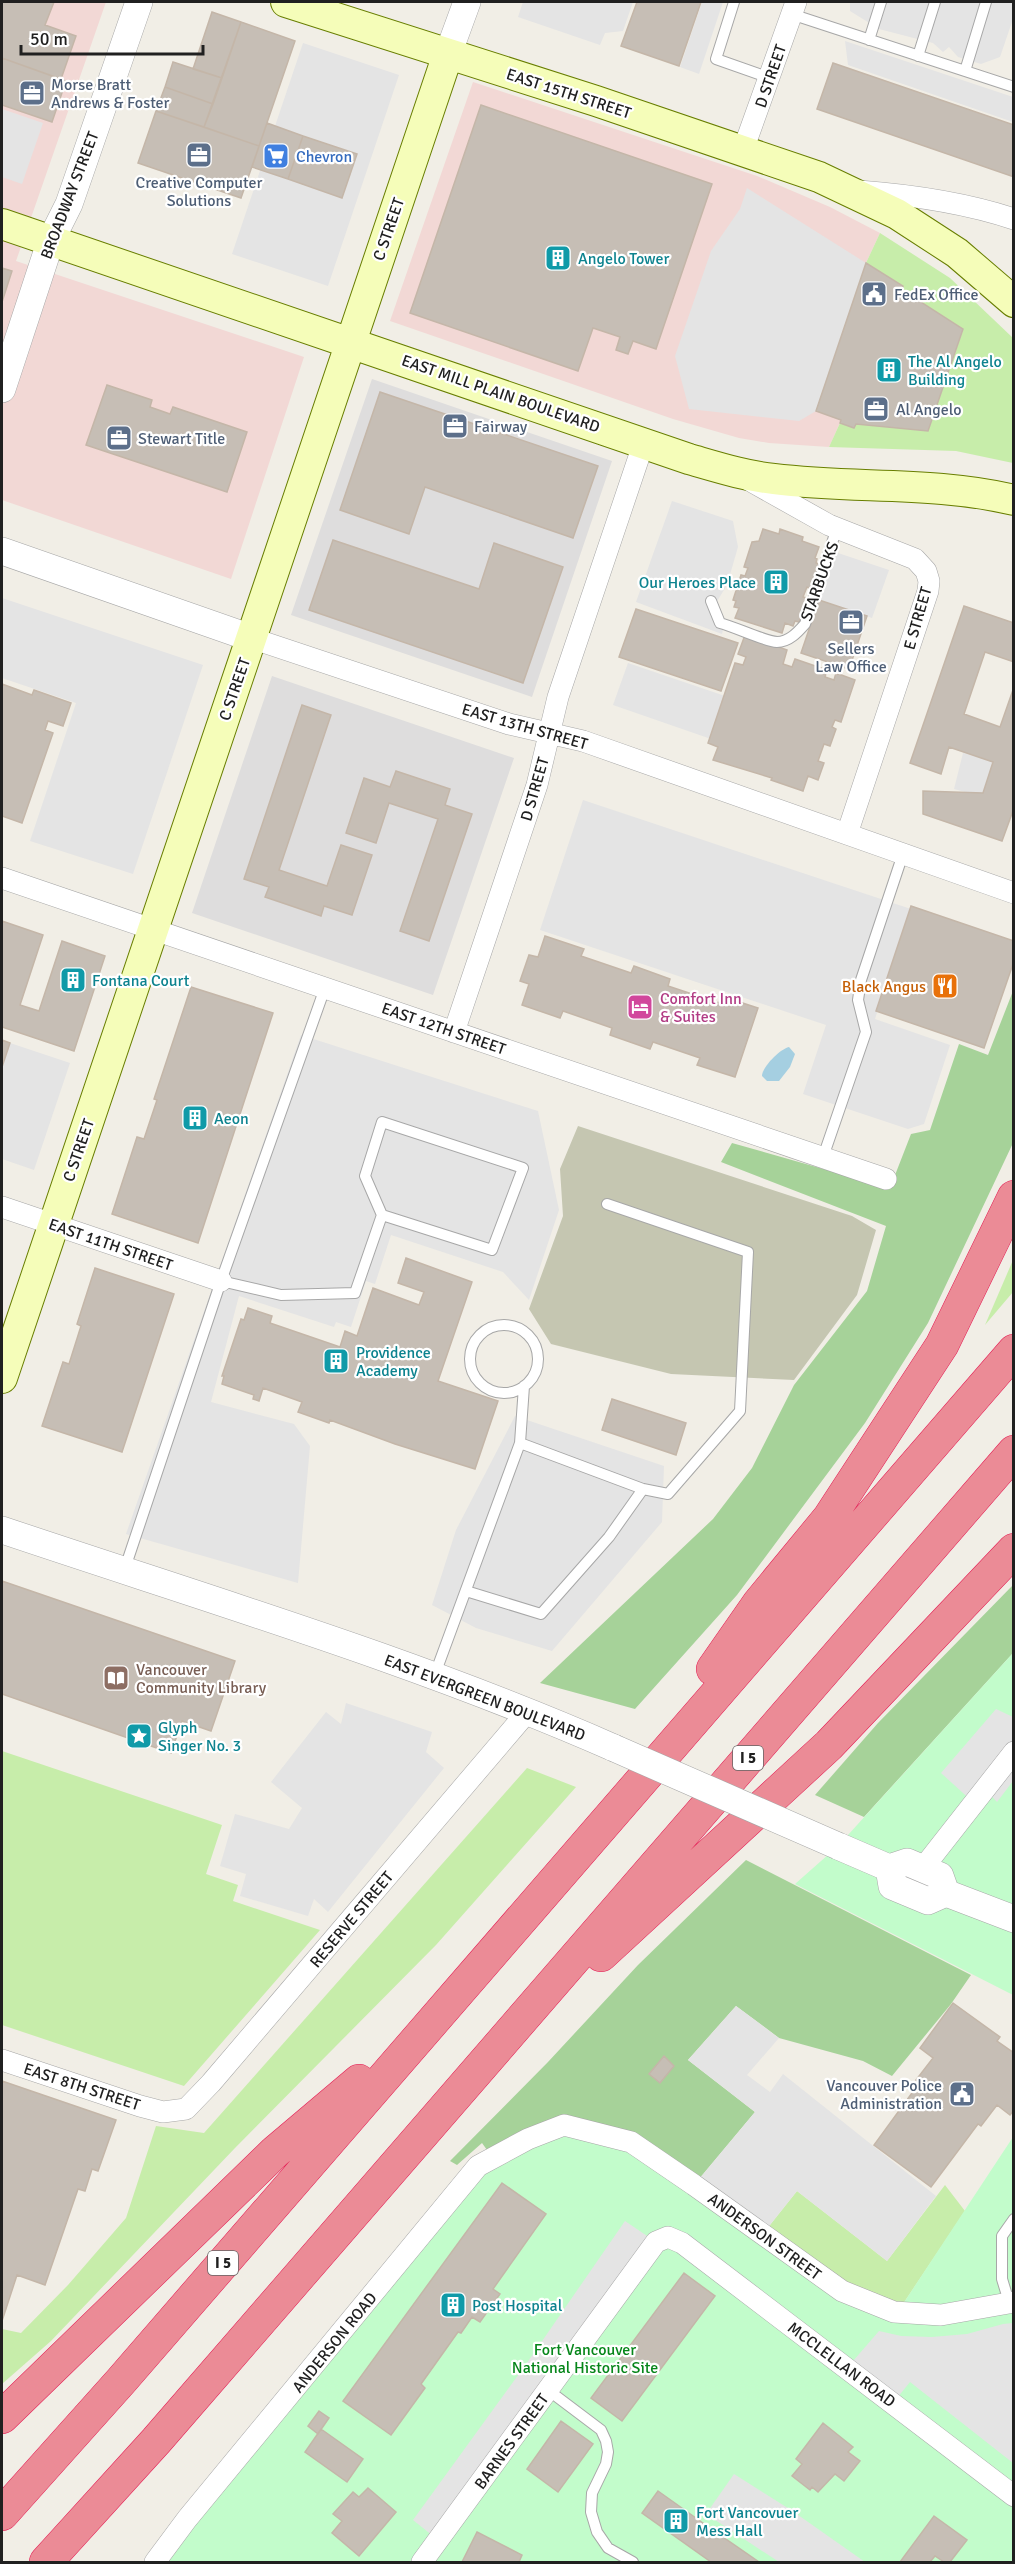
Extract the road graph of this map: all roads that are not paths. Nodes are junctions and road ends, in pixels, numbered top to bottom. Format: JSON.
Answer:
{"nodes":[{"id":1,"x":138,"y":2,"type":"edge"},
{"id":2,"x":286,"y":2,"type":"edge"},
{"id":3,"x":467,"y":2,"type":"edge"},
{"id":4,"x":734,"y":2,"type":"edge"},
{"id":5,"x":881,"y":2,"type":"edge"},
{"id":6,"x":935,"y":2,"type":"edge"},
{"id":7,"x":986,"y":2,"type":"edge"},
{"id":8,"x":793,"y":8,"type":"edge"},
{"id":9,"x":869,"y":40,"type":"junction"},
{"id":10,"x":448,"y":54,"type":"junction"},
{"id":11,"x":918,"y":56,"type":"junction"},
{"id":12,"x":965,"y":71,"type":"junction"},
{"id":13,"x":770,"y":78,"type":"junction"},
{"id":14,"x":1014,"y":87,"type":"edge"},
{"id":15,"x":742,"y":150,"type":"junction"},
{"id":16,"x":850,"y":190,"type":"junction"},
{"id":17,"x":1014,"y":219,"type":"edge"},
{"id":18,"x":2,"y":224,"type":"edge"},
{"id":19,"x":51,"y":240,"type":"junction"},
{"id":20,"x":1014,"y":302,"type":"edge"},
{"id":21,"x":349,"y":343,"type":"junction"},
{"id":22,"x":2,"y":389,"type":"edge"},
{"id":23,"x":644,"y":442,"type":"junction"},
{"id":24,"x":737,"y":473,"type":"junction"},
{"id":25,"x":1014,"y":500,"type":"edge"},
{"id":26,"x":837,"y":528,"type":"junction"},
{"id":27,"x":2,"y":551,"type":"edge"},
{"id":28,"x":711,"y":601,"type":"dead end"},
{"id":29,"x":251,"y":638,"type":"junction"},
{"id":30,"x":549,"y":733,"type":"junction"},
{"id":31,"x":847,"y":834,"type":"junction"},
{"id":32,"x":903,"y":854,"type":"junction"},
{"id":33,"x":2,"y":878,"type":"edge"},
{"id":34,"x":1014,"y":893,"type":"edge"},
{"id":35,"x":152,"y":930,"type":"junction"},
{"id":36,"x":324,"y":988,"type":"junction"},
{"id":37,"x":454,"y":1032,"type":"junction"},
{"id":38,"x":822,"y":1157,"type":"junction"},
{"id":39,"x":886,"y":1179,"type":"dead end"},
{"id":40,"x":1014,"y":1197,"type":"edge"},
{"id":41,"x":608,"y":1204,"type":"dead end"},
{"id":42,"x":2,"y":1207,"type":"edge"},
{"id":43,"x":382,"y":1215,"type":"junction"},
{"id":44,"x":53,"y":1224,"type":"junction"},
{"id":45,"x":220,"y":1281,"type":"junction"},
{"id":46,"x":1014,"y":1351,"type":"edge"},
{"id":47,"x":2,"y":1378,"type":"edge"},
{"id":48,"x":524,"y":1386,"type":"junction"},
{"id":49,"x":520,"y":1443,"type":"junction"},
{"id":50,"x":1014,"y":1452,"type":"edge"},
{"id":51,"x":643,"y":1489,"type":"junction"},
{"id":52,"x":2,"y":1530,"type":"edge"},
{"id":53,"x":1014,"y":1550,"type":"edge"},
{"id":54,"x":124,"y":1571,"type":"junction"},
{"id":55,"x":466,"y":1591,"type":"junction"},
{"id":56,"x":435,"y":1674,"type":"junction"},
{"id":57,"x":529,"y":1710,"type":"junction"},
{"id":58,"x":1014,"y":1752,"type":"edge"},
{"id":59,"x":616,"y":1809,"type":"junction"},
{"id":60,"x":889,"y":1868,"type":"junction"},
{"id":61,"x":923,"y":1868,"type":"junction"},
{"id":62,"x":946,"y":1893,"type":"junction"},
{"id":63,"x":1014,"y":1919,"type":"edge"},
{"id":64,"x":442,"y":2009,"type":"junction"},
{"id":65,"x":2,"y":2060,"type":"edge"},
{"id":66,"x":483,"y":2064,"type":"junction"},
{"id":67,"x":163,"y":2112,"type":"joint"},
{"id":68,"x":528,"y":2139,"type":"joint"},
{"id":69,"x":1014,"y":2219,"type":"edge"},
{"id":70,"x":668,"y":2237,"type":"joint"},
{"id":71,"x":1011,"y":2302,"type":"edge"},
{"id":72,"x":548,"y":2390,"type":"junction"},
{"id":73,"x":2,"y":2417,"type":"edge"},
{"id":74,"x":156,"y":2441,"type":"junction"},
{"id":75,"x":1014,"y":2496,"type":"edge"},
{"id":76,"x":2,"y":2514,"type":"edge"},
{"id":77,"x":46,"y":2562,"type":"edge"},
{"id":78,"x":75,"y":2562,"type":"edge"},
{"id":79,"x":155,"y":2562,"type":"edge"},
{"id":80,"x":422,"y":2562,"type":"edge"},
{"id":81,"x":633,"y":2562,"type":"edge"}],
"edges":[{"from":1,"to":19,"type":"street","name":"BROADWAY STREET"},
{"from":2,"to":10,"type":"main road","name":"EAST 15TH STREET"},
{"from":3,"to":10,"type":"street","name":"C STREET"},
{"from":4,"to":13,"type":"lane"},
{"from":5,"to":9,"type":"lane"},
{"from":6,"to":11,"type":"lane"},
{"from":7,"to":12,"type":"lane"},
{"from":8,"to":9,"type":"lane"},
{"from":8,"to":13,"type":"street","name":"D STREET"},
{"from":9,"to":11,"type":"lane"},
{"from":10,"to":15,"type":"main road","name":"EAST 15TH STREET"},
{"from":10,"to":21,"type":"main road","name":"C STREET"},
{"from":11,"to":12,"type":"lane"},
{"from":12,"to":14,"type":"lane"},
{"from":13,"to":15,"type":"street","name":"D STREET"},
{"from":15,"to":16,"type":"main road","name":"EAST 15TH STREET"},
{"from":16,"to":17,"type":"street","name":"EAST 15TH STREET"},
{"from":16,"to":20,"type":"main road","name":"EAST 15TH STREET"},
{"from":18,"to":19,"type":"main road","name":"EAST MILL PLAIN BOULEVARD"},
{"from":19,"to":21,"type":"main road","name":"EAST MILL PLAIN BOULEVARD"},
{"from":19,"to":22,"type":"street","name":"BROADWAY STREET"},
{"from":21,"to":23,"type":"main road","name":"EAST MILL PLAIN BOULEVARD"},
{"from":21,"to":29,"type":"main road","name":"C STREET"},
{"from":23,"to":24,"type":"main road","name":"EAST MILL PLAIN BOULEVARD"},
{"from":23,"to":30,"type":"street","name":"D STREET"},
{"from":24,"to":25,"type":"main road","name":"EAST MILL PLAIN BOULEVARD"},
{"from":24,"to":26,"type":"street","name":"E STREET"},
{"from":26,"to":28,"type":"lane","name":"STARBUCKS"},
{"from":26,"to":31,"type":"street","name":"E STREET"},
{"from":27,"to":29,"type":"street","name":"EAST 13TH STREET"},
{"from":29,"to":30,"type":"street","name":"EAST 13TH STREET"},
{"from":29,"to":35,"type":"main road","name":"C STREET"},
{"from":30,"to":31,"type":"street","name":"EAST 13TH STREET"},
{"from":30,"to":37,"type":"street","name":"D STREET"},
{"from":31,"to":32,"type":"street","name":"EAST 13TH STREET"},
{"from":32,"to":34,"type":"street","name":"EAST 13TH STREET"},
{"from":32,"to":38,"type":"lane"},
{"from":33,"to":35,"type":"street","name":"EAST 12TH STREET"},
{"from":35,"to":36,"type":"street","name":"EAST 12TH STREET"},
{"from":35,"to":44,"type":"main road","name":"C STREET"},
{"from":36,"to":37,"type":"street","name":"EAST 12TH STREET"},
{"from":36,"to":45,"type":"lane"},
{"from":37,"to":38,"type":"street","name":"EAST 12TH STREET"},
{"from":38,"to":39,"type":"street","name":"EAST 12TH STREET"},
{"from":40,"to":59,"type":"highway"},
{"from":41,"to":51,"type":"lane"},
{"from":42,"to":44,"type":"street","name":"EAST 11TH STREET"},
{"from":43,"to":43,"type":"lane"},
{"from":43,"to":45,"type":"lane"},
{"from":44,"to":45,"type":"street","name":"EAST 11TH STREET"},
{"from":44,"to":47,"type":"main road","name":"C STREET"},
{"from":45,"to":54,"type":"lane"},
{"from":46,"to":59,"type":"highway","number":"I 5"},
{"from":48,"to":48,"type":"lane"},
{"from":48,"to":49,"type":"lane"},
{"from":49,"to":51,"type":"lane"},
{"from":49,"to":55,"type":"lane"},
{"from":50,"to":66,"type":"highway","number":"I 5"},
{"from":51,"to":55,"type":"lane"},
{"from":52,"to":54,"type":"street","name":"EAST EVERGREEN BOULEVARD"},
{"from":53,"to":66,"type":"highway"},
{"from":54,"to":56,"type":"street","name":"EAST EVERGREEN BOULEVARD"},
{"from":55,"to":56,"type":"lane"},
{"from":56,"to":57,"type":"street","name":"EAST EVERGREEN BOULEVARD"},
{"from":57,"to":60,"type":"street","name":"EAST EVERGREEN BOULEVARD","bridge":true},
{"from":57,"to":67,"type":"street","name":"RESERVE STREET"},
{"from":58,"to":61,"type":"street"},
{"from":59,"to":64,"type":"highway","number":"I 5"},
{"from":60,"to":61,"type":"street","name":"EAST EVERGREEN BOULEVARD"},
{"from":60,"to":62,"type":"street"},
{"from":61,"to":62,"type":"street"},
{"from":62,"to":63,"type":"street"},
{"from":64,"to":73,"type":"highway"},
{"from":64,"to":76,"type":"highway","number":"I 5"},
{"from":65,"to":67,"type":"street","name":"EAST 8TH STREET"},
{"from":66,"to":74,"type":"highway","number":"I 5"},
{"from":68,"to":71,"type":"street","name":"ANDERSON STREET"},
{"from":68,"to":79,"type":"street","name":"ANDERSON ROAD"},
{"from":69,"to":71,"type":"lane"},
{"from":70,"to":72,"type":"street","name":"BARNES STREET"},
{"from":70,"to":75,"type":"street","name":"MCCLELLAN ROAD"},
{"from":72,"to":80,"type":"street","name":"BARNES STREET"},
{"from":72,"to":81,"type":"lane"},
{"from":74,"to":77,"type":"highway","number":"I 5"},
{"from":74,"to":78,"type":"highway"}]}
